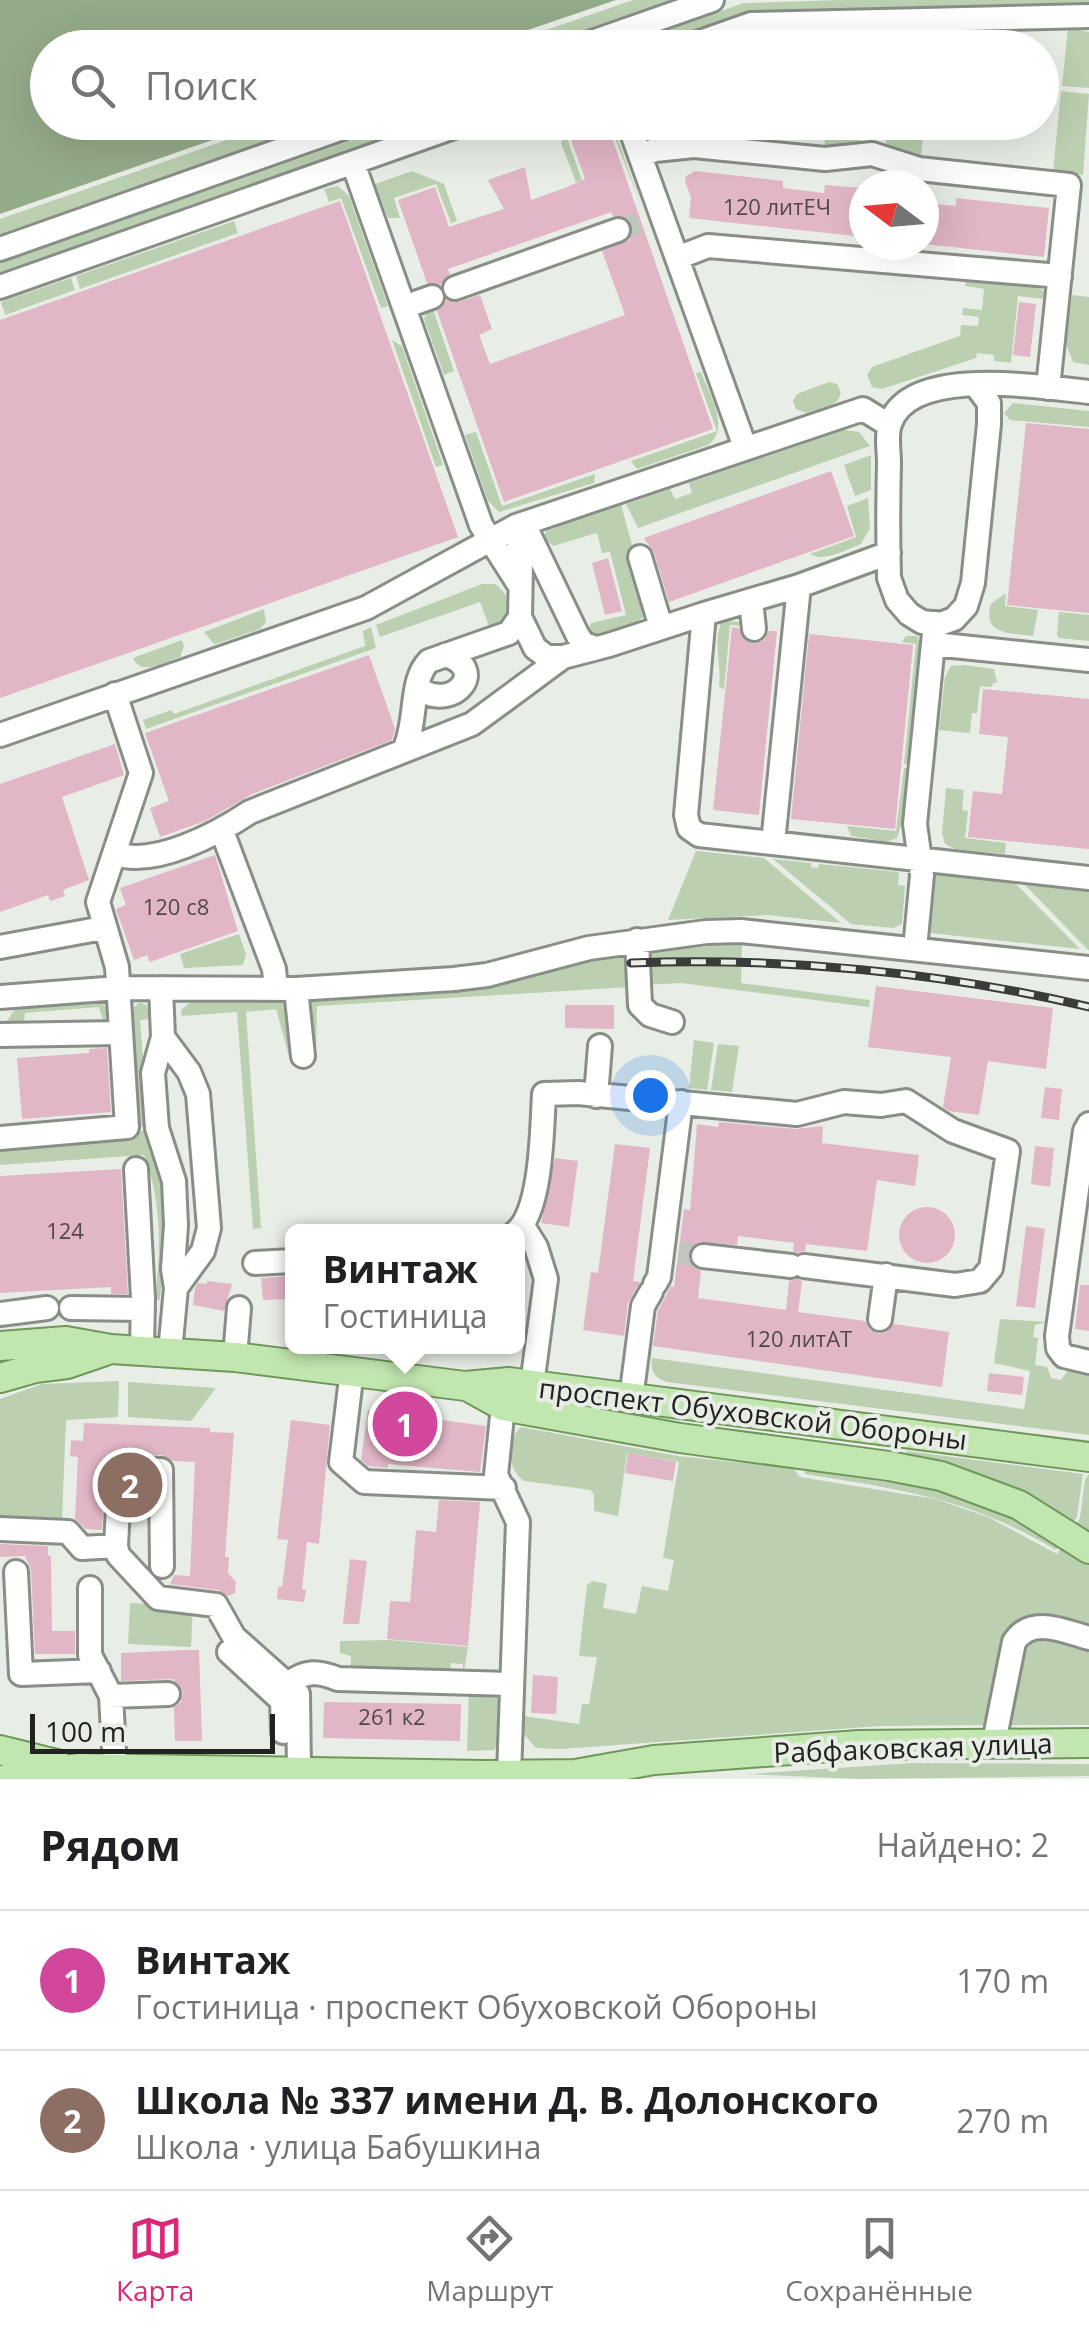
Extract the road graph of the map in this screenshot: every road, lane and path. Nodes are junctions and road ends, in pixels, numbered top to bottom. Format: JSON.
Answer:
{"nodes":[{"id":1,"x":712,"y":0,"type":"edge"},
{"id":2,"x":1089,"y":16,"type":"edge"},
{"id":3,"x":626,"y":30,"type":"edge"},
{"id":4,"x":734,"y":30,"type":"edge"},
{"id":5,"x":309,"y":140,"type":"edge"},
{"id":6,"x":418,"y":140,"type":"edge"},
{"id":7,"x":634,"y":140,"type":"edge"},
{"id":8,"x":640,"y":156,"type":"junction"},
{"id":9,"x":353,"y":163,"type":"junction"},
{"id":10,"x":618,"y":230,"type":"tunnel mouth"},
{"id":11,"x":0,"y":249,"type":"edge"},
{"id":12,"x":677,"y":258,"type":"junction"},
{"id":13,"x":1060,"y":276,"type":"junction"},
{"id":14,"x":0,"y":287,"type":"edge"},
{"id":15,"x":455,"y":288,"type":"dead end"},
{"id":16,"x":432,"y":297,"type":"dead end"},
{"id":17,"x":407,"y":315,"type":"junction"},
{"id":18,"x":386,"y":332,"type":"dead end"},
{"id":19,"x":978,"y":386,"type":"junction"},
{"id":20,"x":1048,"y":388,"type":"junction"},
{"id":21,"x":1089,"y":392,"type":"edge"},
{"id":22,"x":889,"y":425,"type":"junction"},
{"id":23,"x":745,"y":448,"type":"junction"},
{"id":24,"x":520,"y":525,"type":"junction"},
{"id":25,"x":492,"y":540,"type":"junction"},
{"id":26,"x":889,"y":554,"type":"junction"},
{"id":27,"x":640,"y":557,"type":"dead end"},
{"id":28,"x":518,"y":583,"type":"junction"},
{"id":29,"x":798,"y":586,"type":"junction"},
{"id":30,"x":751,"y":600,"type":"junction"},
{"id":31,"x":704,"y":614,"type":"junction"},
{"id":32,"x":661,"y":627,"type":"junction"},
{"id":33,"x":754,"y":629,"type":"dead end"},
{"id":34,"x":523,"y":634,"type":"junction"},
{"id":35,"x":934,"y":634,"type":"junction"},
{"id":36,"x":596,"y":648,"type":"junction"},
{"id":37,"x":444,"y":656,"type":"junction"},
{"id":38,"x":563,"y":657,"type":"junction"},
{"id":39,"x":1089,"y":660,"type":"edge"},
{"id":40,"x":530,"y":681,"type":"junction"},
{"id":41,"x":418,"y":682,"type":"junction"},
{"id":42,"x":115,"y":694,"type":"junction"},
{"id":43,"x":441,"y":697,"type":"junction"},
{"id":44,"x":498,"y":704,"type":"junction"},
{"id":45,"x":0,"y":736,"type":"edge"},
{"id":46,"x":404,"y":750,"type":"junction"},
{"id":47,"x":222,"y":831,"type":"junction"},
{"id":48,"x":773,"y":842,"type":"junction"},
{"id":49,"x":116,"y":854,"type":"junction"},
{"id":50,"x":920,"y":858,"type":"junction"},
{"id":51,"x":1089,"y":878,"type":"edge"},
{"id":52,"x":104,"y":928,"type":"junction"},
{"id":53,"x":636,"y":940,"type":"junction"},
{"id":54,"x":0,"y":947,"type":"edge"},
{"id":55,"x":915,"y":949,"type":"junction"},
{"id":56,"x":1089,"y":968,"type":"edge"},
{"id":57,"x":118,"y":988,"type":"junction"},
{"id":58,"x":161,"y":988,"type":"junction"},
{"id":59,"x":286,"y":988,"type":"junction"},
{"id":60,"x":0,"y":997,"type":"edge"},
{"id":61,"x":672,"y":1022,"type":"dead end"},
{"id":62,"x":121,"y":1032,"type":"junction"},
{"id":63,"x":0,"y":1035,"type":"edge"},
{"id":64,"x":163,"y":1037,"type":"junction"},
{"id":65,"x":600,"y":1046,"type":"dead end"},
{"id":66,"x":302,"y":1056,"type":"dead end"},
{"id":67,"x":596,"y":1096,"type":"junction"},
{"id":68,"x":680,"y":1102,"type":"junction"},
{"id":69,"x":1089,"y":1124,"type":"edge"},
{"id":70,"x":0,"y":1138,"type":"edge"},
{"id":71,"x":136,"y":1169,"type":"dead end"},
{"id":72,"x":522,"y":1224,"type":"edge"},
{"id":73,"x":525,"y":1235,"type":"edge"},
{"id":74,"x":703,"y":1256,"type":"tunnel mouth"},
{"id":75,"x":285,"y":1261,"type":"edge"},
{"id":76,"x":255,"y":1263,"type":"dead end"},
{"id":77,"x":886,"y":1275,"type":"junction"},
{"id":78,"x":176,"y":1288,"type":"junction"},
{"id":79,"x":47,"y":1308,"type":"dead end"},
{"id":80,"x":71,"y":1308,"type":"dead end"},
{"id":81,"x":143,"y":1308,"type":"junction"},
{"id":82,"x":239,"y":1308,"type":"dead end"},
{"id":83,"x":0,"y":1314,"type":"edge"},
{"id":84,"x":880,"y":1319,"type":"dead end"},
{"id":85,"x":0,"y":1346,"type":"edge"},
{"id":86,"x":111,"y":1350,"type":"junction"},
{"id":87,"x":156,"y":1351,"type":"junction"},
{"id":88,"x":235,"y":1357,"type":"junction"},
{"id":89,"x":1089,"y":1362,"type":"edge"},
{"id":90,"x":352,"y":1370,"type":"junction"},
{"id":91,"x":0,"y":1378,"type":"edge"},
{"id":92,"x":532,"y":1385,"type":"junction"},
{"id":93,"x":465,"y":1386,"type":"junction"},
{"id":94,"x":631,"y":1399,"type":"junction"},
{"id":95,"x":503,"y":1406,"type":"junction"},
{"id":96,"x":1089,"y":1457,"type":"edge"},
{"id":97,"x":504,"y":1488,"type":"junction"},
{"id":98,"x":0,"y":1530,"type":"edge"},
{"id":99,"x":116,"y":1546,"type":"junction"},
{"id":100,"x":1089,"y":1549,"type":"edge"},
{"id":101,"x":162,"y":1566,"type":"dead end"},
{"id":102,"x":16,"y":1572,"type":"dead end"},
{"id":103,"x":90,"y":1588,"type":"dead end"},
{"id":104,"x":1089,"y":1638,"type":"edge"},
{"id":105,"x":227,"y":1650,"type":"dead end"},
{"id":106,"x":98,"y":1671,"type":"junction"},
{"id":107,"x":288,"y":1684,"type":"junction"},
{"id":108,"x":512,"y":1684,"type":"junction"},
{"id":109,"x":168,"y":1694,"type":"dead end"},
{"id":110,"x":111,"y":1696,"type":"junction"},
{"id":111,"x":298,"y":1742,"type":"junction"},
{"id":112,"x":994,"y":1742,"type":"junction"},
{"id":113,"x":1089,"y":1743,"type":"edge"},
{"id":114,"x":11,"y":1765,"type":"edge"},
{"id":115,"x":115,"y":1769,"type":"junction"},
{"id":116,"x":299,"y":1772,"type":"junction"},
{"id":117,"x":492,"y":1776,"type":"edge"},
{"id":118,"x":588,"y":1776,"type":"edge"}],
"edges":[{"from":1,"to":3,"type":"lane"},
{"from":2,"to":4,"type":"lane"},
{"from":5,"to":11,"type":"lane"},
{"from":6,"to":9,"type":"lane"},
{"from":7,"to":8,"type":"lane"},
{"from":8,"to":12,"type":"lane"},
{"from":8,"to":13,"type":"lane"},
{"from":9,"to":14,"type":"lane"},
{"from":9,"to":17,"type":"lane"},
{"from":10,"to":15,"type":"lane"},
{"from":12,"to":13,"type":"lane"},
{"from":12,"to":23,"type":"lane"},
{"from":13,"to":20,"type":"lane"},
{"from":16,"to":17,"type":"lane"},
{"from":17,"to":18,"type":"lane"},
{"from":17,"to":25,"type":"lane"},
{"from":19,"to":20,"type":"lane"},
{"from":19,"to":22,"type":"lane"},
{"from":19,"to":35,"type":"lane"},
{"from":20,"to":21,"type":"lane"},
{"from":22,"to":23,"type":"lane"},
{"from":22,"to":26,"type":"lane"},
{"from":23,"to":24,"type":"lane"},
{"from":24,"to":25,"type":"lane"},
{"from":24,"to":28,"type":"lane"},
{"from":24,"to":36,"type":"lane"},
{"from":25,"to":28,"type":"lane"},
{"from":25,"to":42,"type":"lane"},
{"from":26,"to":29,"type":"lane"},
{"from":26,"to":35,"type":"lane"},
{"from":27,"to":32,"type":"lane"},
{"from":28,"to":34,"type":"lane"},
{"from":29,"to":30,"type":"lane"},
{"from":29,"to":48,"type":"lane"},
{"from":30,"to":31,"type":"lane"},
{"from":30,"to":33,"type":"lane"},
{"from":31,"to":32,"type":"lane"},
{"from":31,"to":48,"type":"lane"},
{"from":32,"to":36,"type":"lane"},
{"from":34,"to":37,"type":"lane"},
{"from":34,"to":38,"type":"lane"},
{"from":34,"to":40,"type":"lane"},
{"from":35,"to":39,"type":"lane"},
{"from":35,"to":50,"type":"lane"},
{"from":36,"to":38,"type":"lane"},
{"from":37,"to":41,"type":"lane"},
{"from":37,"to":43,"type":"lane"},
{"from":38,"to":40,"type":"lane"},
{"from":40,"to":44,"type":"lane"},
{"from":41,"to":43,"type":"lane"},
{"from":41,"to":46,"type":"lane"},
{"from":42,"to":45,"type":"lane"},
{"from":42,"to":49,"type":"lane"},
{"from":43,"to":44,"type":"lane"},
{"from":44,"to":46,"type":"lane"},
{"from":46,"to":47,"type":"lane"},
{"from":47,"to":49,"type":"lane"},
{"from":47,"to":59,"type":"lane"},
{"from":48,"to":50,"type":"lane"},
{"from":49,"to":52,"type":"lane"},
{"from":50,"to":51,"type":"lane"},
{"from":50,"to":55,"type":"lane"},
{"from":52,"to":54,"type":"lane"},
{"from":52,"to":57,"type":"lane"},
{"from":53,"to":55,"type":"lane"},
{"from":53,"to":59,"type":"lane"},
{"from":53,"to":61,"type":"lane"},
{"from":55,"to":56,"type":"lane"},
{"from":57,"to":58,"type":"lane"},
{"from":57,"to":60,"type":"lane"},
{"from":57,"to":62,"type":"lane"},
{"from":58,"to":59,"type":"lane"},
{"from":58,"to":64,"type":"lane"},
{"from":59,"to":66,"type":"lane"},
{"from":62,"to":63,"type":"lane"},
{"from":62,"to":70,"type":"lane"},
{"from":64,"to":78,"type":"lane"},
{"from":64,"to":78,"type":"lane"},
{"from":65,"to":67,"type":"lane"},
{"from":67,"to":68,"type":"lane"},
{"from":67,"to":72,"type":"lane"},
{"from":68,"to":77,"type":"lane"},
{"from":68,"to":94,"type":"lane"},
{"from":69,"to":89,"type":"lane"},
{"from":71,"to":81,"type":"lane"},
{"from":73,"to":92,"type":"lane"},
{"from":74,"to":77,"type":"lane"},
{"from":75,"to":76,"type":"lane"},
{"from":77,"to":84,"type":"lane"},
{"from":78,"to":87,"type":"lane"},
{"from":79,"to":83,"type":"lane"},
{"from":80,"to":81,"type":"lane"},
{"from":81,"to":87,"type":"lane"},
{"from":82,"to":88,"type":"lane"},
{"from":85,"to":86,"type":"main road","name":"проспект Обуховской Обороны"},
{"from":86,"to":87,"type":"main road","name":"проспект Обуховской Обороны"},
{"from":86,"to":91,"type":"main road"},
{"from":87,"to":88,"type":"main road","name":"проспект Обуховской Обороны"},
{"from":88,"to":90,"type":"main road","name":"проспект Обуховской Обороны"},
{"from":90,"to":93,"type":"main road","name":"проспект Обуховской Обороны"},
{"from":90,"to":97,"type":"lane"},
{"from":92,"to":93,"type":"main road","name":"проспект Обуховской Обороны"},
{"from":92,"to":94,"type":"main road","name":"проспект Обуховской Обороны"},
{"from":93,"to":95,"type":"main road"},
{"from":94,"to":96,"type":"main road","name":"проспект Обуховской Обороны"},
{"from":95,"to":97,"type":"lane"},
{"from":95,"to":100,"type":"main road"},
{"from":97,"to":108,"type":"lane"},
{"from":98,"to":99,"type":"lane"},
{"from":99,"to":101,"type":"lane"},
{"from":99,"to":107,"type":"lane"},
{"from":102,"to":106,"type":"lane"},
{"from":103,"to":106,"type":"lane"},
{"from":104,"to":112,"type":"lane"},
{"from":105,"to":111,"type":"lane"},
{"from":106,"to":110,"type":"lane"},
{"from":107,"to":108,"type":"lane"},
{"from":107,"to":111,"type":"lane"},
{"from":108,"to":117,"type":"lane"},
{"from":109,"to":110,"type":"lane"},
{"from":110,"to":115,"type":"lane"},
{"from":111,"to":116,"type":"lane"},
{"from":112,"to":113,"type":"main road","name":"Рабфаковская улица"},
{"from":112,"to":118,"type":"main road","name":"Рабфаковская улица"},
{"from":114,"to":115,"type":"main road","name":"Рабфаковская улица"},
{"from":115,"to":116,"type":"main road","name":"Рабфаковская улица"},
{"from":116,"to":117,"type":"main road","name":"Рабфаковская улица"},
{"from":117,"to":118,"type":"main road","name":"Рабфаковская улица"}]}
